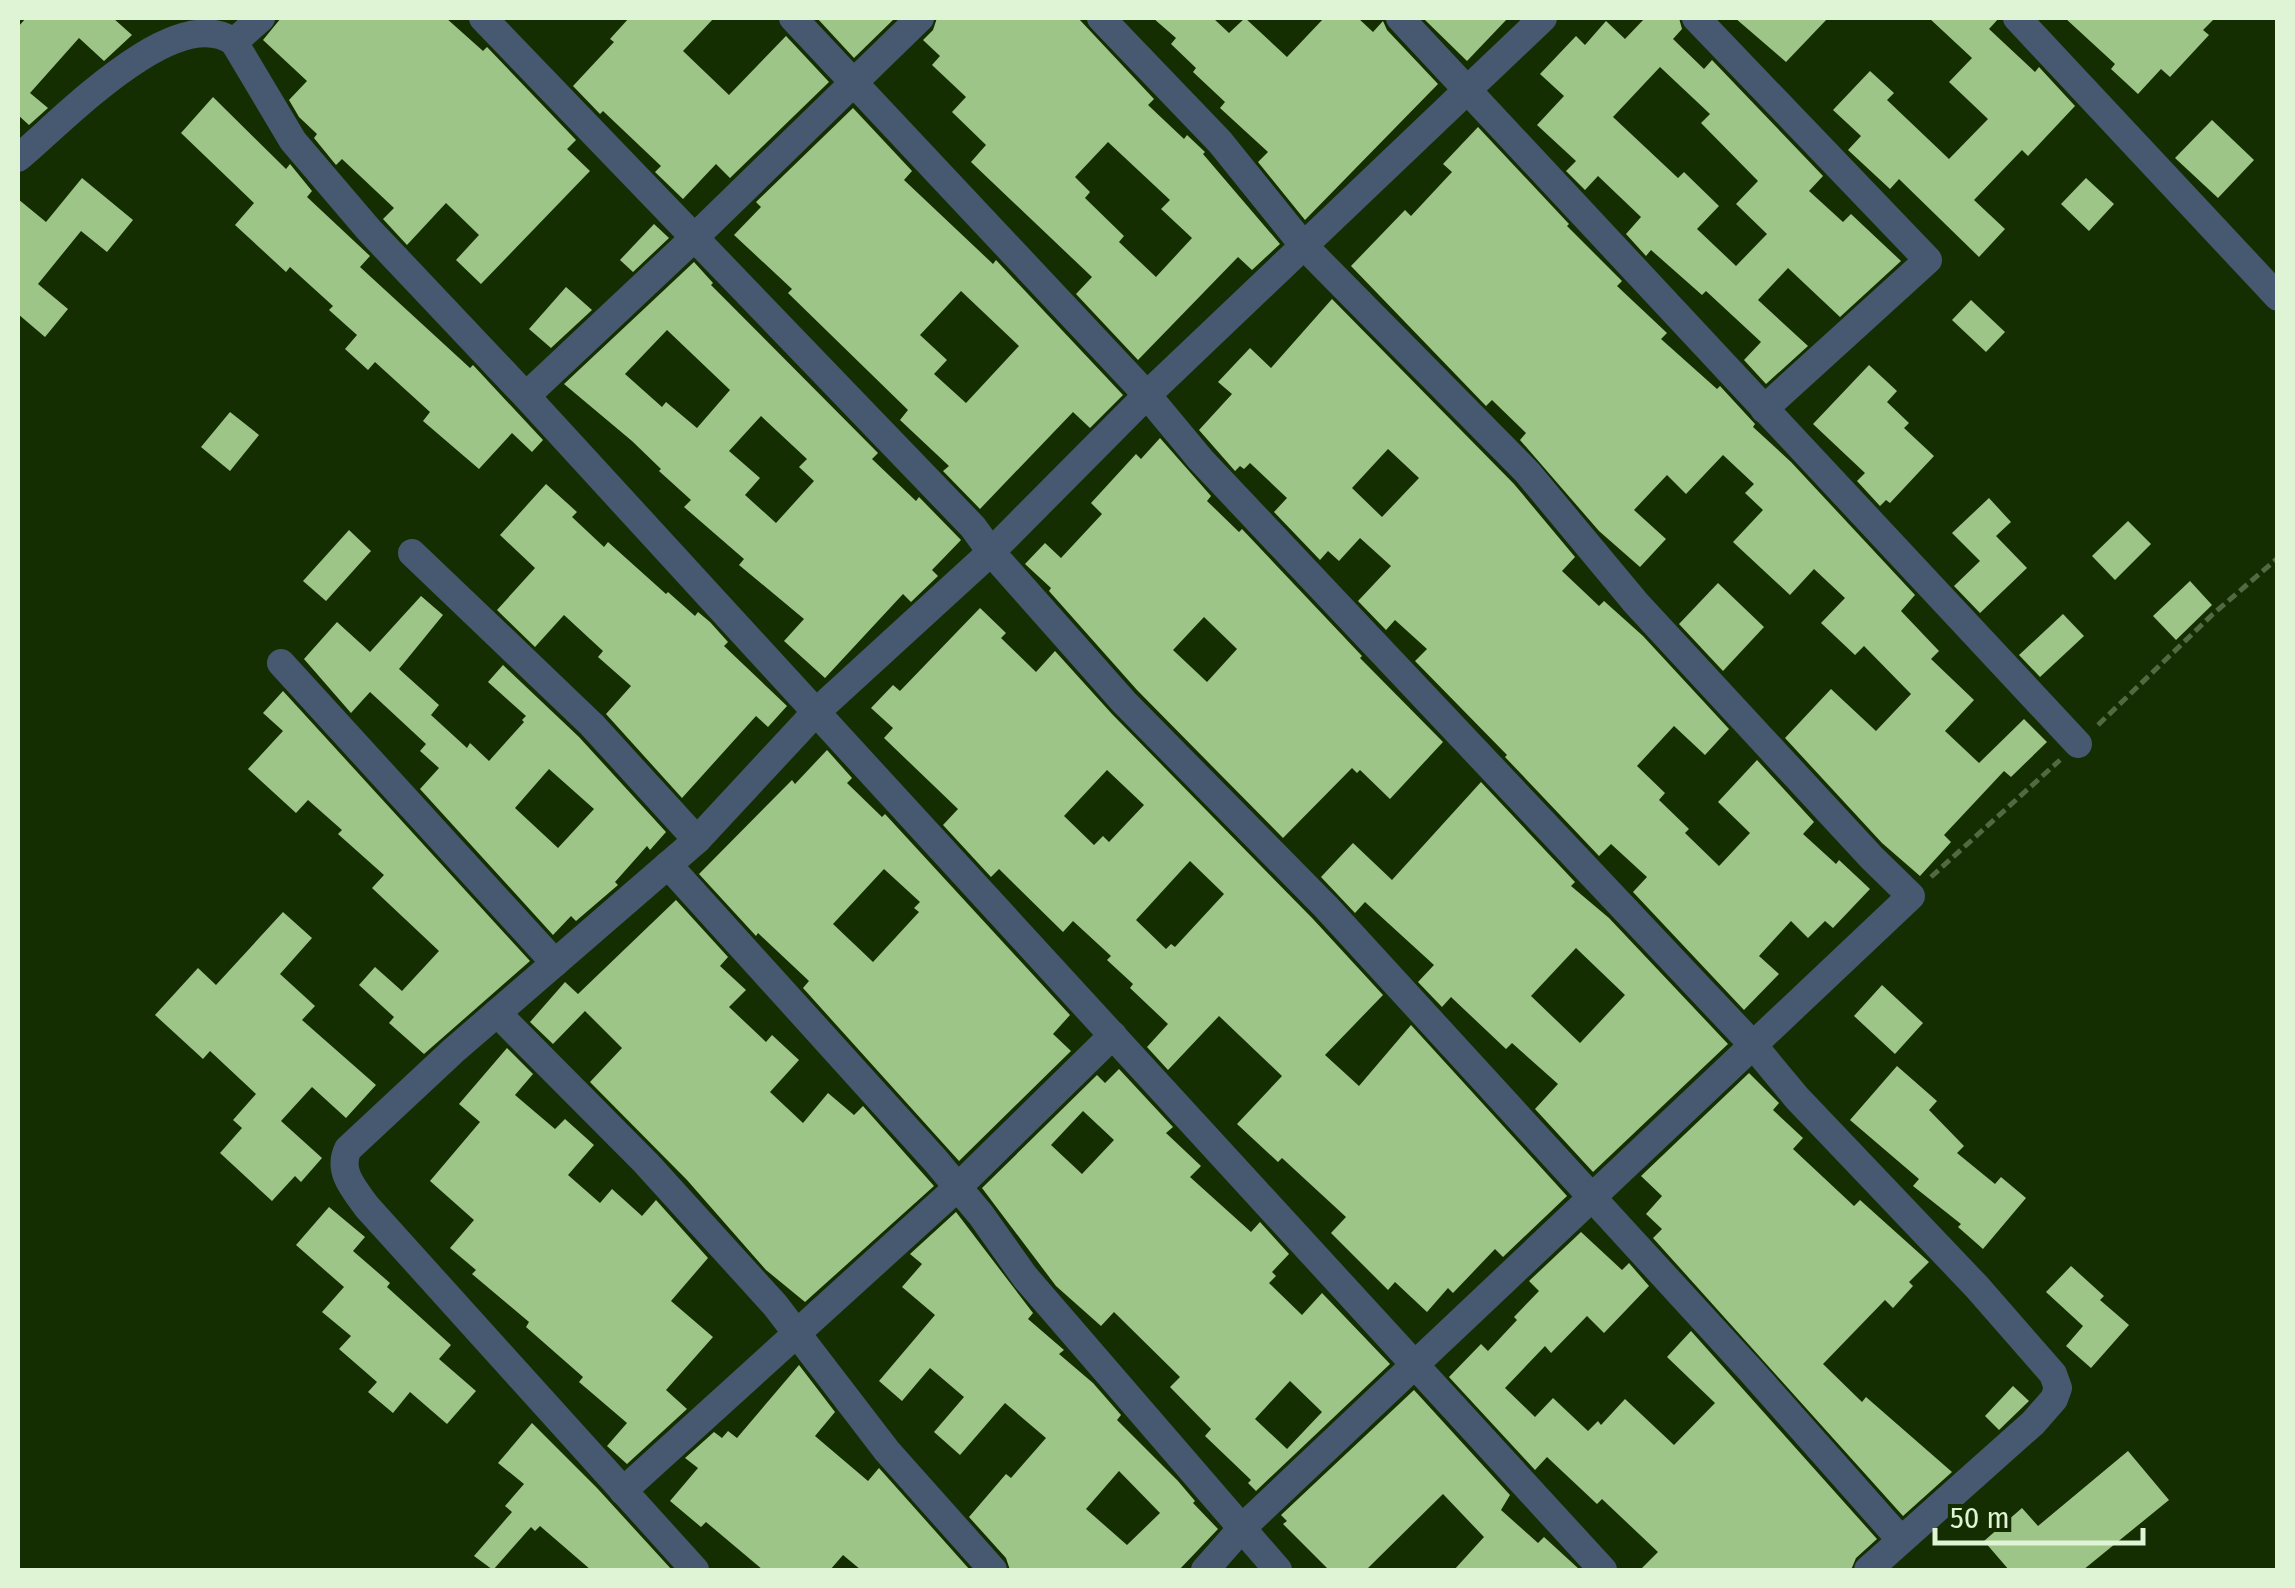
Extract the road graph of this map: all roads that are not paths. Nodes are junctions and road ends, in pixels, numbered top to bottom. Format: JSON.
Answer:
{"nodes":[{"id":1,"x":261,"y":18,"type":"edge"},
{"id":2,"x":483,"y":18,"type":"edge"},
{"id":3,"x":794,"y":18,"type":"edge"},
{"id":4,"x":920,"y":18,"type":"edge"},
{"id":5,"x":1100,"y":18,"type":"edge"},
{"id":6,"x":1400,"y":18,"type":"edge"},
{"id":7,"x":1544,"y":18,"type":"edge"},
{"id":8,"x":1696,"y":18,"type":"edge"},
{"id":9,"x":2017,"y":18,"type":"edge"},
{"id":10,"x":234,"y":42,"type":"junction"},
{"id":11,"x":854,"y":82,"type":"junction"},
{"id":12,"x":1466,"y":90,"type":"junction"},
{"id":13,"x":18,"y":158,"type":"edge"},
{"id":14,"x":694,"y":238,"type":"junction"},
{"id":15,"x":1303,"y":245,"type":"junction"},
{"id":16,"x":2278,"y":297,"type":"edge"},
{"id":17,"x":1147,"y":395,"type":"junction"},
{"id":18,"x":526,"y":396,"type":"junction"},
{"id":19,"x":1764,"y":409,"type":"junction"},
{"id":20,"x":990,"y":552,"type":"junction"},
{"id":21,"x":412,"y":553,"type":"dead end"},
{"id":22,"x":281,"y":663,"type":"dead end"},
{"id":23,"x":816,"y":713,"type":"junction"},
{"id":24,"x":2078,"y":744,"type":"dead end"},
{"id":25,"x":698,"y":840,"type":"junction"},
{"id":26,"x":668,"y":865,"type":"junction"},
{"id":27,"x":556,"y":963,"type":"junction"},
{"id":28,"x":497,"y":1013,"type":"junction"},
{"id":29,"x":1113,"y":1036,"type":"junction"},
{"id":30,"x":1753,"y":1045,"type":"junction"},
{"id":31,"x":958,"y":1187,"type":"junction"},
{"id":32,"x":1592,"y":1198,"type":"junction"},
{"id":33,"x":797,"y":1330,"type":"junction"},
{"id":34,"x":1415,"y":1363,"type":"junction"},
{"id":35,"x":623,"y":1491,"type":"junction"},
{"id":36,"x":1242,"y":1528,"type":"junction"},
{"id":37,"x":1900,"y":1539,"type":"junction"},
{"id":38,"x":696,"y":1570,"type":"edge"},
{"id":39,"x":993,"y":1570,"type":"edge"},
{"id":40,"x":1205,"y":1570,"type":"edge"},
{"id":41,"x":1278,"y":1570,"type":"edge"},
{"id":42,"x":1603,"y":1570,"type":"edge"},
{"id":43,"x":1868,"y":1570,"type":"edge"}],
"edges":[{"from":1,"to":10,"type":"street"},
{"from":2,"to":14,"type":"street"},
{"from":3,"to":11,"type":"street"},
{"from":4,"to":11,"type":"street"},
{"from":5,"to":15,"type":"street"},
{"from":6,"to":12,"type":"street"},
{"from":7,"to":12,"type":"street"},
{"from":8,"to":19,"type":"street"},
{"from":9,"to":16,"type":"street"},
{"from":10,"to":13,"type":"street"},
{"from":10,"to":18,"type":"street"},
{"from":11,"to":14,"type":"street"},
{"from":11,"to":17,"type":"street"},
{"from":12,"to":15,"type":"street"},
{"from":12,"to":19,"type":"street"},
{"from":14,"to":18,"type":"street"},
{"from":14,"to":20,"type":"street"},
{"from":15,"to":17,"type":"street"},
{"from":15,"to":30,"type":"street"},
{"from":17,"to":20,"type":"street"},
{"from":17,"to":30,"type":"street"},
{"from":18,"to":23,"type":"street"},
{"from":19,"to":24,"type":"street"},
{"from":20,"to":23,"type":"street"},
{"from":20,"to":32,"type":"street"},
{"from":21,"to":25,"type":"street"},
{"from":22,"to":27,"type":"street"},
{"from":23,"to":25,"type":"street"},
{"from":23,"to":29,"type":"street"},
{"from":25,"to":26,"type":"street"},
{"from":26,"to":27,"type":"street"},
{"from":26,"to":31,"type":"street"},
{"from":27,"to":28,"type":"street"},
{"from":28,"to":33,"type":"street"},
{"from":28,"to":35,"type":"street"},
{"from":29,"to":31,"type":"street"},
{"from":29,"to":34,"type":"street"},
{"from":30,"to":32,"type":"street"},
{"from":30,"to":37,"type":"street"},
{"from":31,"to":33,"type":"street"},
{"from":31,"to":36,"type":"street"},
{"from":32,"to":34,"type":"street"},
{"from":32,"to":37,"type":"street"},
{"from":33,"to":35,"type":"street"},
{"from":33,"to":39,"type":"street"},
{"from":34,"to":36,"type":"street"},
{"from":34,"to":42,"type":"street"},
{"from":35,"to":38,"type":"street"},
{"from":36,"to":40,"type":"street"},
{"from":36,"to":41,"type":"street"},
{"from":37,"to":43,"type":"street"}]}
